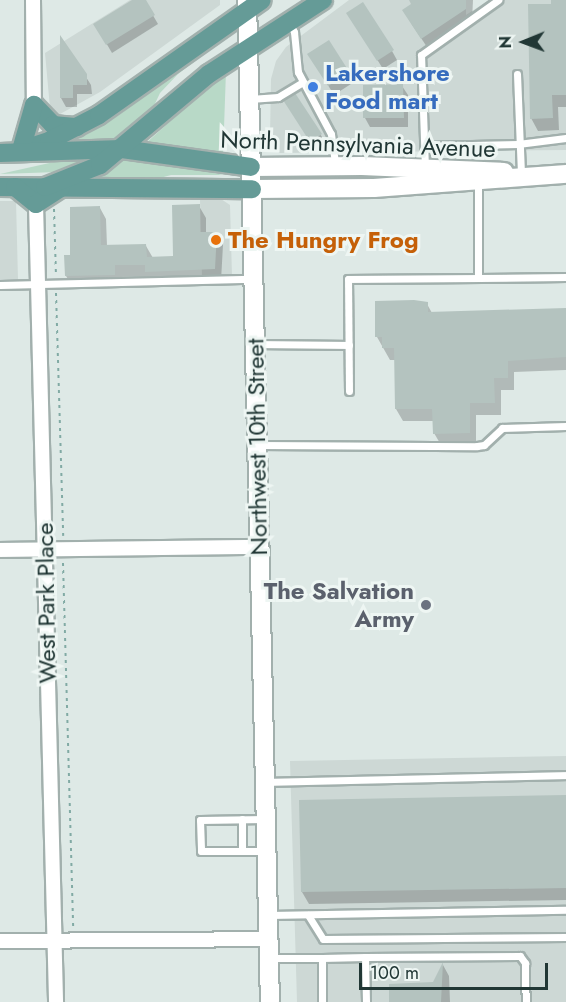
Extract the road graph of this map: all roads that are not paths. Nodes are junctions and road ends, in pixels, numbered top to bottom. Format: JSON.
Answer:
{"nodes":[{"id":1,"x":33,"y":0,"type":"edge"},
{"id":2,"x":322,"y":0,"type":"edge"},
{"id":3,"x":498,"y":0,"type":"edge"},
{"id":4,"x":252,"y":3,"type":"edge"},
{"id":5,"x":289,"y":22,"type":"junction"},
{"id":6,"x":248,"y":48,"type":"junction"},
{"id":7,"x":517,"y":74,"type":"dead end"},
{"id":8,"x":303,"y":82,"type":"junction"},
{"id":9,"x":249,"y":99,"type":"junction"},
{"id":10,"x":34,"y":105,"type":"junction"},
{"id":11,"x":77,"y":127,"type":"junction"},
{"id":12,"x":566,"y":138,"type":"edge"},
{"id":13,"x":518,"y":144,"type":"junction"},
{"id":14,"x":424,"y":146,"type":"junction"},
{"id":15,"x":122,"y":149,"type":"junction"},
{"id":16,"x":21,"y":150,"type":"junction"},
{"id":17,"x":0,"y":153,"type":"edge"},
{"id":18,"x":335,"y":166,"type":"junction"},
{"id":19,"x":251,"y":167,"type":"junction"},
{"id":20,"x":425,"y":168,"type":"junction"},
{"id":21,"x":529,"y":174,"type":"junction"},
{"id":22,"x":566,"y":174,"type":"edge"},
{"id":23,"x":478,"y":182,"type":"junction"},
{"id":24,"x":8,"y":187,"type":"edge"},
{"id":25,"x":54,"y":187,"type":"junction"},
{"id":26,"x":252,"y":189,"type":"junction"},
{"id":27,"x":36,"y":204,"type":"junction"},
{"id":28,"x":566,"y":277,"type":"edge"},
{"id":29,"x":478,"y":278,"type":"junction"},
{"id":30,"x":254,"y":279,"type":"junction"},
{"id":31,"x":0,"y":285,"type":"edge"},
{"id":32,"x":39,"y":285,"type":"junction"},
{"id":33,"x":256,"y":344,"type":"junction"},
{"id":34,"x":349,"y":345,"type":"junction"},
{"id":35,"x":349,"y":391,"type":"dead end"},
{"id":36,"x":566,"y":426,"type":"edge"},
{"id":37,"x":256,"y":445,"type":"junction"},
{"id":38,"x":258,"y":547,"type":"junction"},
{"id":39,"x":45,"y":549,"type":"junction"},
{"id":40,"x":0,"y":550,"type":"edge"},
{"id":41,"x":566,"y":775,"type":"edge"},
{"id":42,"x":266,"y":782,"type":"junction"},
{"id":43,"x":242,"y":819,"type":"junction"},
{"id":44,"x":267,"y":819,"type":"junction"},
{"id":45,"x":242,"y":851,"type":"junction"},
{"id":46,"x":267,"y":851,"type":"junction"},
{"id":47,"x":566,"y":910,"type":"edge"},
{"id":48,"x":269,"y":915,"type":"junction"},
{"id":49,"x":308,"y":915,"type":"junction"},
{"id":50,"x":566,"y":937,"type":"edge"},
{"id":51,"x":268,"y":939,"type":"junction"},
{"id":52,"x":55,"y":940,"type":"junction"},
{"id":53,"x":0,"y":941,"type":"edge"},
{"id":54,"x":365,"y":957,"type":"junction"},
{"id":55,"x":269,"y":958,"type":"junction"},
{"id":56,"x":322,"y":958,"type":"junction"},
{"id":57,"x":56,"y":1002,"type":"edge"},
{"id":58,"x":270,"y":1002,"type":"edge"},
{"id":59,"x":322,"y":1002,"type":"edge"},
{"id":60,"x":366,"y":1002,"type":"edge"},
{"id":61,"x":526,"y":1002,"type":"edge"}],
"edges":[{"from":1,"to":10,"type":"street"},
{"from":2,"to":5,"type":"main road"},
{"from":3,"to":14,"type":"lane"},
{"from":4,"to":6,"type":"main road","name":"Northwest 10th Street"},
{"from":4,"to":11,"type":"main road"},
{"from":5,"to":6,"type":"main road"},
{"from":5,"to":8,"type":"lane"},
{"from":6,"to":9,"type":"main road","name":"Northwest 10th Street"},
{"from":6,"to":15,"type":"main road"},
{"from":7,"to":13,"type":"lane"},
{"from":8,"to":9,"type":"lane"},
{"from":8,"to":18,"type":"lane"},
{"from":9,"to":19,"type":"main road","name":"Northwest 10th Street"},
{"from":10,"to":11,"type":"main road"},
{"from":10,"to":16,"type":"main road"},
{"from":11,"to":16,"type":"main road"},
{"from":12,"to":13,"type":"lane"},
{"from":13,"to":14,"type":"lane"},
{"from":13,"to":21,"type":"lane"},
{"from":14,"to":20,"type":"lane"},
{"from":15,"to":16,"type":"main road","name":"North Pennsylvania Avenue"},
{"from":15,"to":19,"type":"main road","name":"North Pennsylvania Avenue"},
{"from":15,"to":25,"type":"main road"},
{"from":16,"to":17,"type":"main road","name":"North Pennsylvania Avenue"},
{"from":18,"to":19,"type":"main road","name":"North Pennsylvania Avenue"},
{"from":18,"to":20,"type":"main road","name":"North Pennsylvania Avenue"},
{"from":19,"to":26,"type":"main road","name":"Northwest 10th Street"},
{"from":20,"to":21,"type":"main road","name":"North Pennsylvania Avenue"},
{"from":21,"to":22,"type":"main road","name":"North Pennsylvania Avenue"},
{"from":21,"to":23,"type":"main road","name":"North Pennsylvania Avenue"},
{"from":23,"to":26,"type":"main road","name":"North Pennsylvania Avenue"},
{"from":23,"to":29,"type":"lane"},
{"from":24,"to":25,"type":"main road","name":"North Pennsylvania Avenue"},
{"from":24,"to":27,"type":"main road"},
{"from":25,"to":26,"type":"main road","name":"North Pennsylvania Avenue"},
{"from":25,"to":27,"type":"main road"},
{"from":26,"to":30,"type":"main road","name":"Northwest 10th Street"},
{"from":27,"to":32,"type":"street","name":"West Park Place"},
{"from":28,"to":29,"type":"lane"},
{"from":29,"to":34,"type":"lane"},
{"from":30,"to":32,"type":"lane"},
{"from":30,"to":33,"type":"main road","name":"Northwest 10th Street"},
{"from":31,"to":32,"type":"lane"},
{"from":32,"to":39,"type":"street","name":"West Park Place"},
{"from":33,"to":34,"type":"lane"},
{"from":33,"to":37,"type":"main road","name":"Northwest 10th Street"},
{"from":34,"to":35,"type":"lane"},
{"from":36,"to":37,"type":"lane"},
{"from":37,"to":38,"type":"main road","name":"Northwest 10th Street"},
{"from":38,"to":39,"type":"street"},
{"from":38,"to":42,"type":"main road","name":"Northwest 10th Street"},
{"from":39,"to":40,"type":"street"},
{"from":39,"to":52,"type":"street","name":"West Park Place"},
{"from":41,"to":42,"type":"lane"},
{"from":42,"to":44,"type":"main road","name":"Northwest 10th Street"},
{"from":43,"to":44,"type":"lane"},
{"from":43,"to":45,"type":"lane"},
{"from":43,"to":45,"type":"lane"},
{"from":44,"to":46,"type":"main road","name":"Northwest 10th Street"},
{"from":45,"to":46,"type":"lane"},
{"from":46,"to":48,"type":"main road","name":"Northwest 10th Street"},
{"from":47,"to":49,"type":"lane"},
{"from":48,"to":49,"type":"lane"},
{"from":48,"to":51,"type":"main road","name":"Northwest 10th Street"},
{"from":49,"to":50,"type":"lane"},
{"from":51,"to":52,"type":"street"},
{"from":51,"to":55,"type":"main road","name":"Northwest 10th Street"},
{"from":52,"to":53,"type":"street"},
{"from":52,"to":57,"type":"street","name":"West Park Place"},
{"from":54,"to":56,"type":"lane"},
{"from":54,"to":60,"type":"lane"},
{"from":54,"to":61,"type":"lane"},
{"from":55,"to":56,"type":"lane"},
{"from":55,"to":58,"type":"main road","name":"Northwest 10th Street"},
{"from":56,"to":59,"type":"lane"}]}
